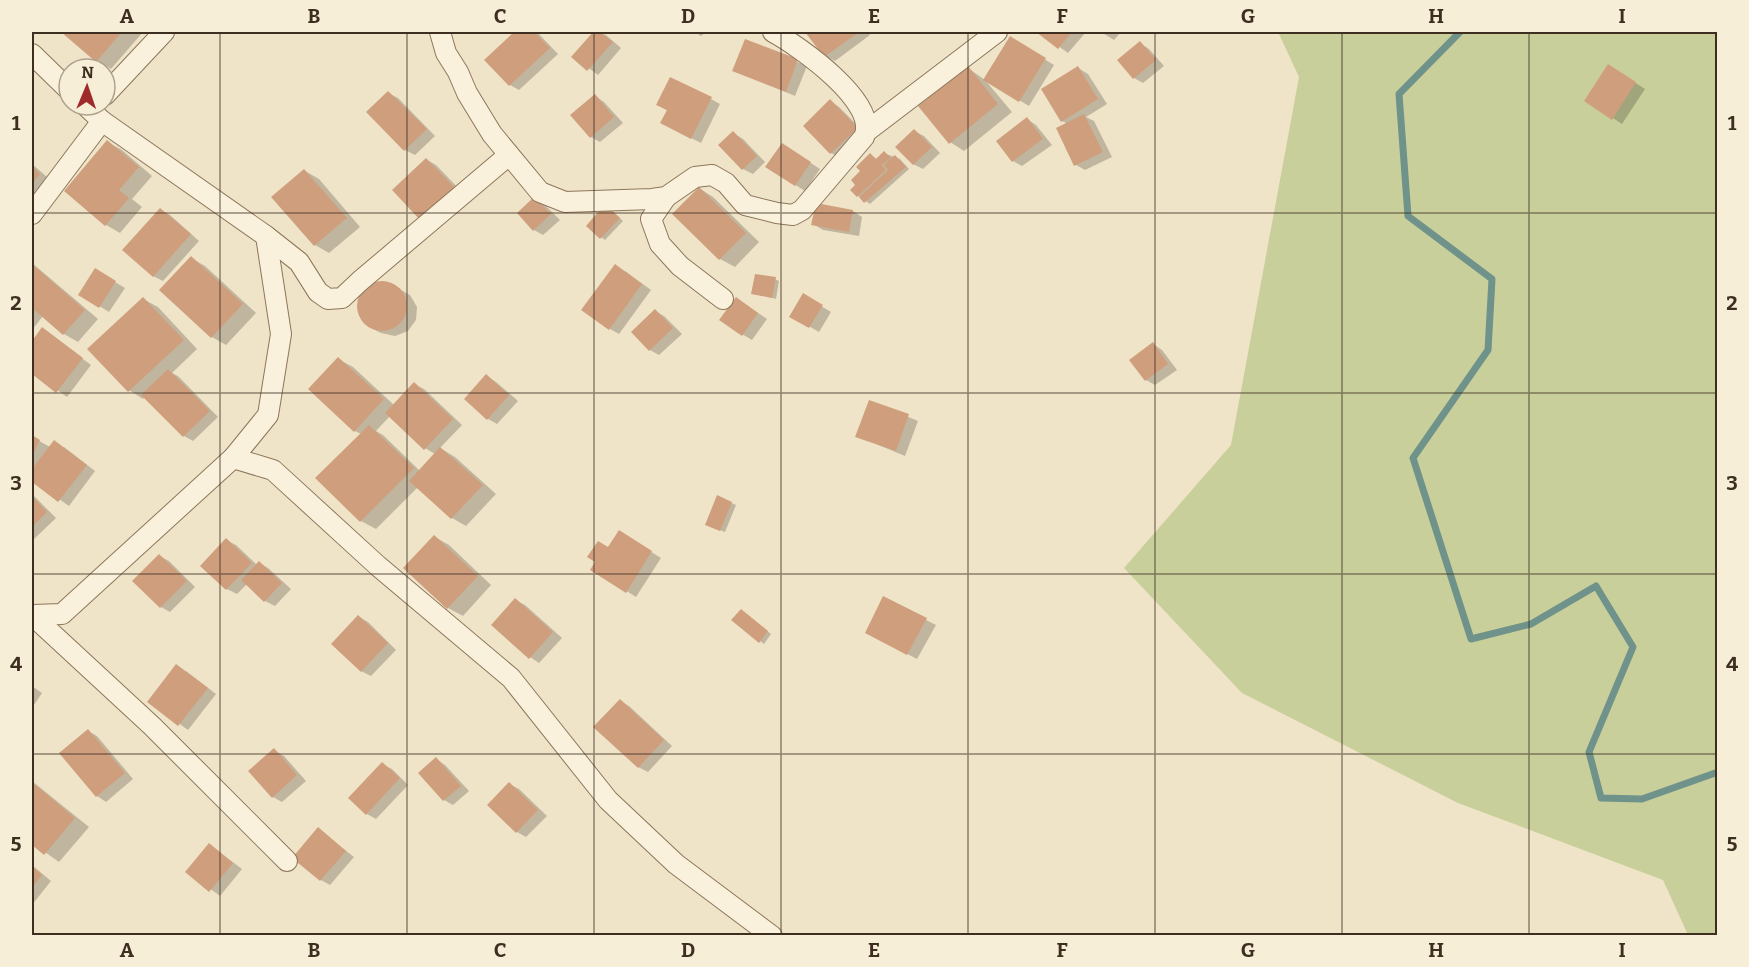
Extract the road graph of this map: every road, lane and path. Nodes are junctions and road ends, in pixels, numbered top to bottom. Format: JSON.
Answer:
{"nodes":[{"id":1,"x":164,"y":32,"type":"edge"},
{"id":2,"x":440,"y":32,"type":"edge"},
{"id":3,"x":773,"y":32,"type":"edge"},
{"id":4,"x":997,"y":32,"type":"edge"},
{"id":5,"x":32,"y":54,"type":"edge"},
{"id":6,"x":57,"y":78,"type":"edge"},
{"id":7,"x":117,"y":82,"type":"edge"},
{"id":8,"x":89,"y":117,"type":"edge"},
{"id":9,"x":103,"y":117,"type":"edge"},
{"id":10,"x":867,"y":131,"type":"junction"},
{"id":11,"x":509,"y":155,"type":"junction"},
{"id":12,"x":666,"y":197,"type":"junction"},
{"id":13,"x":32,"y":214,"type":"edge"},
{"id":14,"x":266,"y":236,"type":"junction"},
{"id":15,"x":723,"y":299,"type":"dead end"},
{"id":16,"x":233,"y":458,"type":"junction"},
{"id":17,"x":32,"y":615,"type":"edge"},
{"id":18,"x":287,"y":861,"type":"dead end"},
{"id":19,"x":772,"y":936,"type":"edge"}],
"edges":[{"from":1,"to":7,"type":"street"},
{"from":2,"to":11,"type":"street"},
{"from":3,"to":10,"type":"street"},
{"from":4,"to":10,"type":"street"},
{"from":5,"to":6,"type":"street"},
{"from":8,"to":13,"type":"street"},
{"from":9,"to":14,"type":"street"},
{"from":10,"to":12,"type":"street"},
{"from":11,"to":12,"type":"street"},
{"from":11,"to":14,"type":"street"},
{"from":12,"to":15,"type":"street"},
{"from":14,"to":16,"type":"street"},
{"from":16,"to":17,"type":"street"},
{"from":16,"to":19,"type":"street"},
{"from":17,"to":18,"type":"street"}]}
